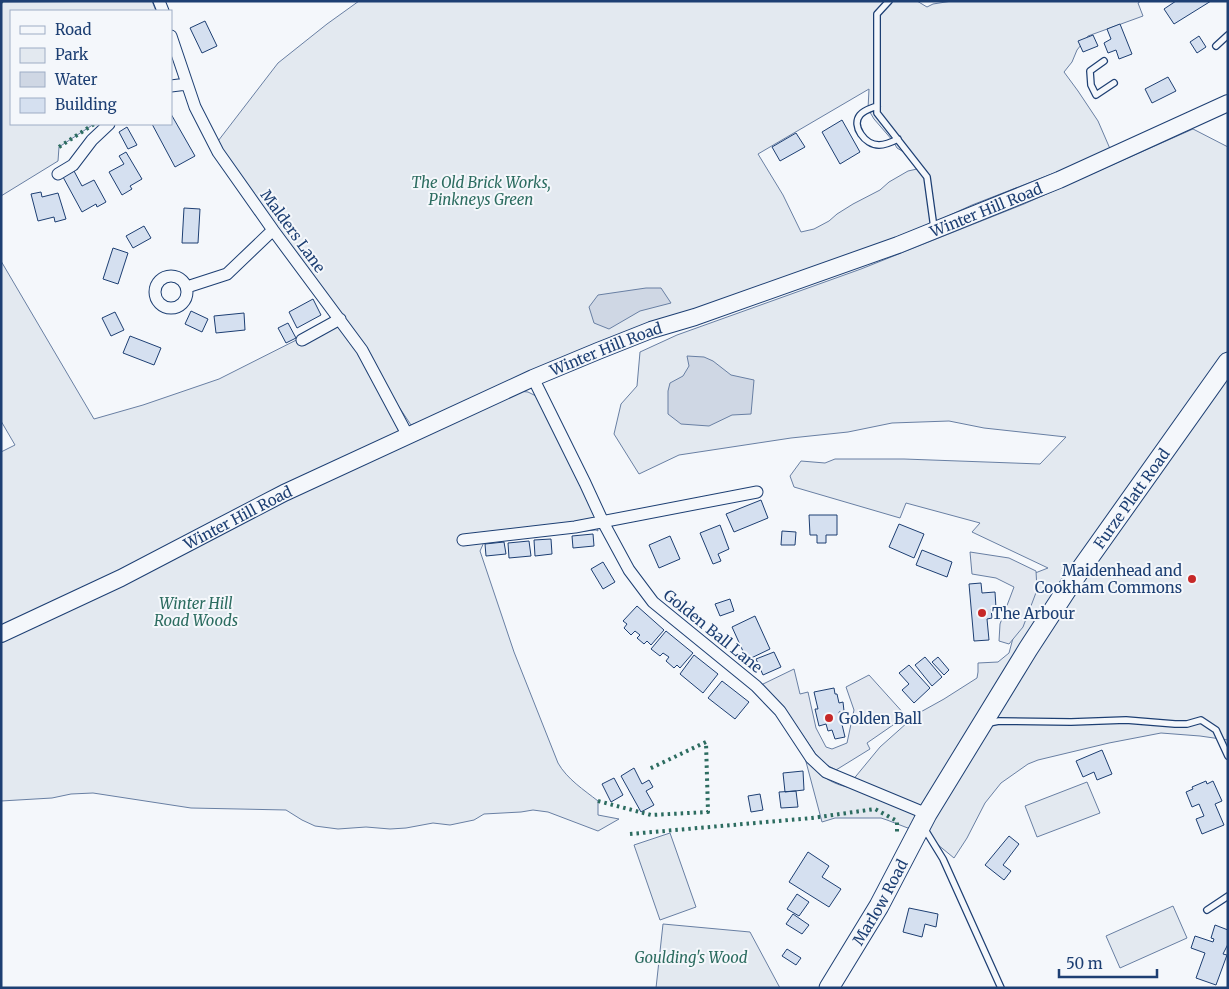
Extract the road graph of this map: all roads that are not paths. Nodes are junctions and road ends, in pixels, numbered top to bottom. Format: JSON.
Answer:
{"nodes":[{"id":1,"x":888,"y":1,"type":"edge"},
{"id":2,"x":1228,"y":35,"type":"edge"},
{"id":3,"x":172,"y":39,"type":"edge"},
{"id":4,"x":1216,"y":46,"type":"dead end"},
{"id":5,"x":1104,"y":61,"type":"dead end"},
{"id":6,"x":1114,"y":83,"type":"dead end"},
{"id":7,"x":187,"y":84,"type":"junction"},
{"id":8,"x":172,"y":86,"type":"edge"},
{"id":9,"x":1228,"y":103,"type":"edge"},
{"id":10,"x":878,"y":106,"type":"junction"},
{"id":11,"x":108,"y":125,"type":"edge"},
{"id":12,"x":898,"y":139,"type":"junction"},
{"id":13,"x":58,"y":174,"type":"dead end"},
{"id":14,"x":273,"y":230,"type":"junction"},
{"id":15,"x":935,"y":230,"type":"junction"},
{"id":16,"x":187,"y":286,"type":"dead end"},
{"id":17,"x":340,"y":319,"type":"junction"},
{"id":18,"x":302,"y":340,"type":"dead end"},
{"id":19,"x":1228,"y":362,"type":"edge"},
{"id":20,"x":533,"y":378,"type":"junction"},
{"id":21,"x":408,"y":436,"type":"junction"},
{"id":22,"x":758,"y":492,"type":"dead end"},
{"id":23,"x":603,"y":522,"type":"junction"},
{"id":24,"x":463,"y":540,"type":"dead end"},
{"id":25,"x":1,"y":634,"type":"edge"},
{"id":26,"x":982,"y":724,"type":"junction"},
{"id":27,"x":1228,"y":756,"type":"edge"},
{"id":28,"x":924,"y":819,"type":"junction"},
{"id":29,"x":1228,"y":896,"type":"edge"},
{"id":30,"x":1207,"y":910,"type":"dead end"},
{"id":31,"x":830,"y":988,"type":"edge"},
{"id":32,"x":1001,"y":988,"type":"edge"}],
"edges":[{"from":1,"to":10,"type":"lane"},
{"from":2,"to":4,"type":"lane"},
{"from":3,"to":7,"type":"street","name":"Malders Lane"},
{"from":5,"to":6,"type":"lane"},
{"from":7,"to":8,"type":"street"},
{"from":7,"to":14,"type":"street","name":"Malders Lane"},
{"from":9,"to":15,"type":"street","name":"Winter Hill Road"},
{"from":10,"to":12,"type":"lane"},
{"from":10,"to":12,"type":"lane"},
{"from":11,"to":13,"type":"street"},
{"from":12,"to":15,"type":"lane"},
{"from":14,"to":16,"type":"street"},
{"from":14,"to":17,"type":"street","name":"Malders Lane"},
{"from":15,"to":20,"type":"street","name":"Winter Hill Road"},
{"from":17,"to":18,"type":"street"},
{"from":17,"to":21,"type":"street","name":"Malders Lane"},
{"from":19,"to":26,"type":"main road","name":"Furze Platt Road"},
{"from":20,"to":21,"type":"street","name":"Winter Hill Road"},
{"from":20,"to":23,"type":"street","name":"Golden Ball Lane"},
{"from":21,"to":25,"type":"street","name":"Winter Hill Road"},
{"from":22,"to":23,"type":"street"},
{"from":23,"to":24,"type":"street"},
{"from":23,"to":28,"type":"street","name":"Golden Ball Lane"},
{"from":26,"to":27,"type":"lane"},
{"from":26,"to":28,"type":"main road","name":"Furze Platt Road"},
{"from":28,"to":31,"type":"main road","name":"Marlow Road"},
{"from":28,"to":32,"type":"lane"},
{"from":29,"to":30,"type":"lane"}]}
